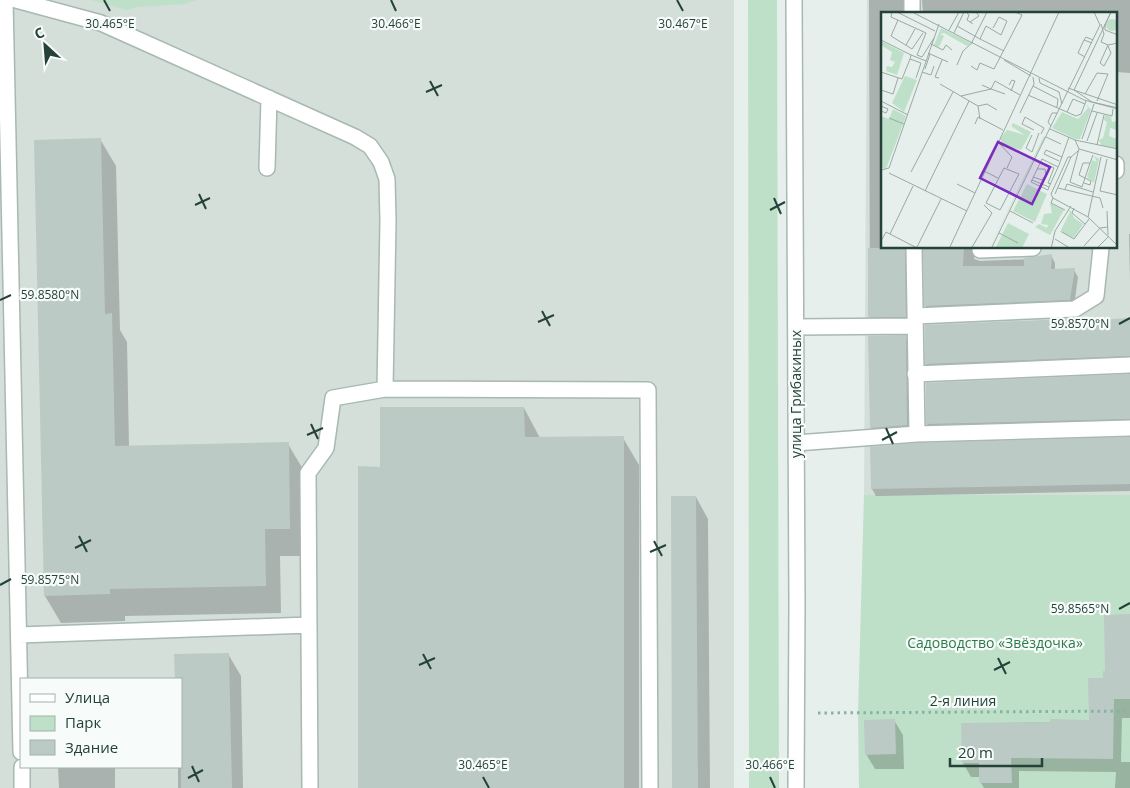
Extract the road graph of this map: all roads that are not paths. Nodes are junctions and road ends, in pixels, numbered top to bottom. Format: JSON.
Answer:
{"nodes":[{"id":1,"x":5,"y":0,"type":"edge"},
{"id":2,"x":16,"y":0,"type":"edge"},
{"id":3,"x":794,"y":0,"type":"edge"},
{"id":4,"x":269,"y":98,"type":"junction"},
{"id":5,"x":267,"y":168,"type":"dead end"},
{"id":6,"x":914,"y":249,"type":"edge"},
{"id":7,"x":1006,"y":249,"type":"edge"},
{"id":8,"x":1101,"y":249,"type":"edge"},
{"id":9,"x":980,"y":250,"type":"dead end"},
{"id":10,"x":915,"y":321,"type":"junction"},
{"id":11,"x":796,"y":327,"type":"junction"},
{"id":12,"x":1130,"y":364,"type":"edge"},
{"id":13,"x":915,"y":374,"type":"junction"},
{"id":14,"x":385,"y":388,"type":"junction"},
{"id":15,"x":1130,"y":428,"type":"edge"},
{"id":16,"x":917,"y":434,"type":"junction"},
{"id":17,"x":796,"y":443,"type":"junction"},
{"id":18,"x":309,"y":625,"type":"junction"},
{"id":19,"x":19,"y":636,"type":"junction"},
{"id":20,"x":20,"y":694,"type":"edge"},
{"id":21,"x":22,"y":768,"type":"edge"},
{"id":22,"x":22,"y":788,"type":"edge"},
{"id":23,"x":310,"y":788,"type":"edge"},
{"id":24,"x":650,"y":788,"type":"edge"},
{"id":25,"x":796,"y":788,"type":"edge"}],
"edges":[{"from":1,"to":19,"type":"street"},
{"from":2,"to":4,"type":"street"},
{"from":3,"to":11,"type":"street","name":"улица Грибакиных"},
{"from":4,"to":5,"type":"street"},
{"from":4,"to":14,"type":"street"},
{"from":6,"to":10,"type":"street"},
{"from":7,"to":9,"type":"street"},
{"from":8,"to":10,"type":"street"},
{"from":10,"to":11,"type":"street"},
{"from":10,"to":13,"type":"street"},
{"from":11,"to":17,"type":"street","name":"улица Грибакиных"},
{"from":12,"to":13,"type":"street"},
{"from":13,"to":16,"type":"street"},
{"from":14,"to":18,"type":"street"},
{"from":14,"to":24,"type":"street"},
{"from":15,"to":16,"type":"street"},
{"from":16,"to":17,"type":"street"},
{"from":17,"to":25,"type":"street","name":"улица Грибакиных"},
{"from":18,"to":19,"type":"street"},
{"from":18,"to":23,"type":"street"},
{"from":19,"to":20,"type":"street"},
{"from":21,"to":22,"type":"street"}]}
